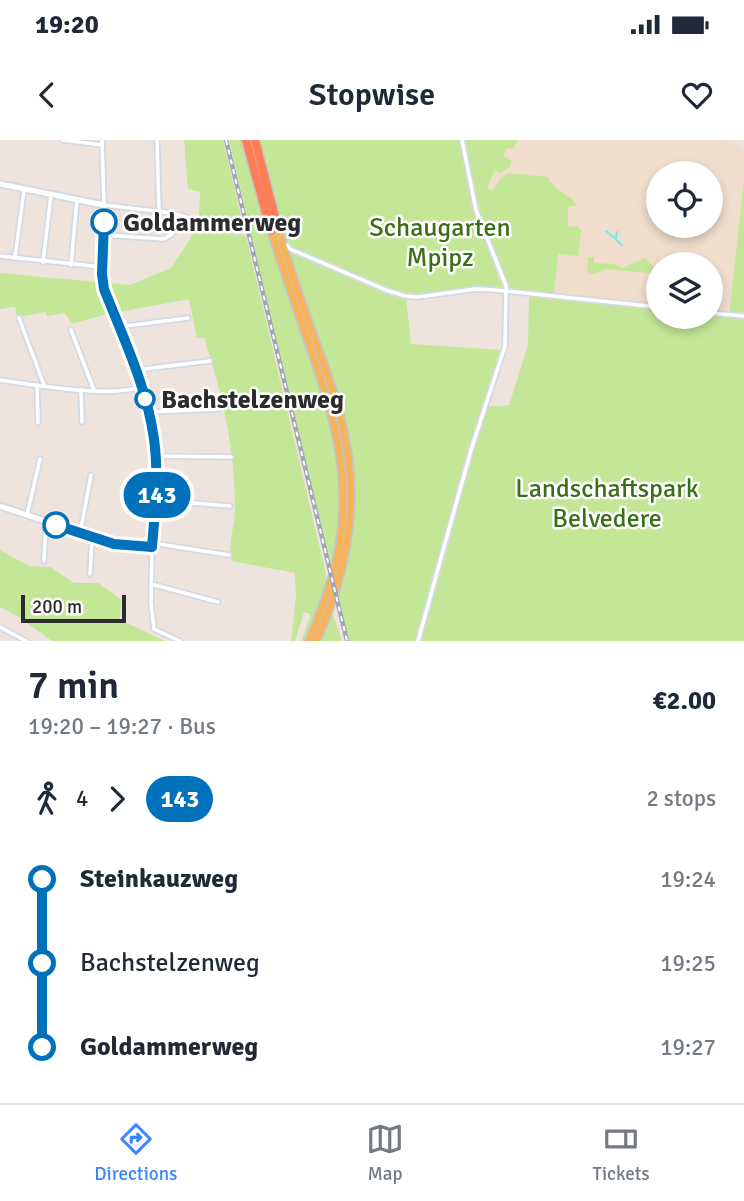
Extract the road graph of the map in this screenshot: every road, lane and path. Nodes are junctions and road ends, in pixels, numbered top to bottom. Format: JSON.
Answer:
{"nodes":[{"id":1,"x":63,"y":140,"type":"edge"},
{"id":2,"x":157,"y":140,"type":"edge"},
{"id":3,"x":246,"y":140,"type":"edge"},
{"id":4,"x":255,"y":140,"type":"edge"},
{"id":5,"x":462,"y":140,"type":"edge"},
{"id":6,"x":102,"y":142,"type":"edge"},
{"id":7,"x":0,"y":184,"type":"edge"},
{"id":8,"x":24,"y":190,"type":"junction"},
{"id":9,"x":51,"y":195,"type":"junction"},
{"id":10,"x":77,"y":200,"type":"junction"},
{"id":11,"x":104,"y":205,"type":"junction"},
{"id":12,"x":159,"y":210,"type":"junction"},
{"id":13,"x":181,"y":215,"type":"junction"},
{"id":14,"x":275,"y":230,"type":"junction"},
{"id":15,"x":238,"y":232,"type":"dead end"},
{"id":16,"x":104,"y":236,"type":"junction"},
{"id":17,"x":287,"y":245,"type":"dead end"},
{"id":18,"x":0,"y":256,"type":"edge"},
{"id":19,"x":15,"y":258,"type":"junction"},
{"id":20,"x":43,"y":262,"type":"junction"},
{"id":21,"x":71,"y":265,"type":"junction"},
{"id":22,"x":102,"y":267,"type":"junction"},
{"id":23,"x":507,"y":291,"type":"junction"},
{"id":24,"x":646,"y":306,"type":"edge"},
{"id":25,"x":723,"y":314,"type":"edge"},
{"id":26,"x":744,"y":316,"type":"edge"},
{"id":27,"x":19,"y":318,"type":"dead end"},
{"id":28,"x":188,"y":318,"type":"dead end"},
{"id":29,"x":118,"y":327,"type":"junction"},
{"id":30,"x":71,"y":330,"type":"dead end"},
{"id":31,"x":209,"y":360,"type":"dead end"},
{"id":32,"x":135,"y":370,"type":"junction"},
{"id":33,"x":0,"y":380,"type":"edge"},
{"id":34,"x":37,"y":385,"type":"junction"},
{"id":35,"x":44,"y":386,"type":"junction"},
{"id":36,"x":141,"y":387,"type":"junction"},
{"id":37,"x":81,"y":390,"type":"junction"},
{"id":38,"x":94,"y":390,"type":"junction"},
{"id":39,"x":219,"y":409,"type":"dead end"},
{"id":40,"x":148,"y":412,"type":"junction"},
{"id":41,"x":82,"y":422,"type":"dead end"},
{"id":42,"x":38,"y":423,"type":"dead end"},
{"id":43,"x":156,"y":456,"type":"junction"},
{"id":44,"x":231,"y":457,"type":"dead end"},
{"id":45,"x":40,"y":459,"type":"dead end"},
{"id":46,"x":91,"y":475,"type":"dead end"},
{"id":47,"x":156,"y":500,"type":"junction"},
{"id":48,"x":0,"y":506,"type":"edge"},
{"id":49,"x":230,"y":506,"type":"dead end"},
{"id":50,"x":27,"y":515,"type":"junction"},
{"id":51,"x":46,"y":522,"type":"junction"},
{"id":52,"x":80,"y":534,"type":"junction"},
{"id":53,"x":92,"y":538,"type":"junction"},
{"id":54,"x":152,"y":545,"type":"junction"},
{"id":55,"x":229,"y":555,"type":"dead end"},
{"id":56,"x":44,"y":561,"type":"dead end"},
{"id":57,"x":90,"y":573,"type":"dead end"},
{"id":58,"x":151,"y":584,"type":"junction"},
{"id":59,"x":218,"y":602,"type":"dead end"},
{"id":60,"x":0,"y":626,"type":"edge"},
{"id":61,"x":26,"y":641,"type":"edge"},
{"id":62,"x":180,"y":641,"type":"edge"},
{"id":63,"x":309,"y":641,"type":"edge"},
{"id":64,"x":317,"y":641,"type":"edge"},
{"id":65,"x":418,"y":641,"type":"edge"}],
"edges":[{"from":1,"to":6,"type":"street"},
{"from":2,"to":12,"type":"street"},
{"from":3,"to":14,"type":"highway"},
{"from":4,"to":14,"type":"highway"},
{"from":5,"to":23,"type":"street"},
{"from":6,"to":11,"type":"street"},
{"from":7,"to":8,"type":"street"},
{"from":8,"to":9,"type":"street"},
{"from":8,"to":19,"type":"street"},
{"from":9,"to":10,"type":"street"},
{"from":9,"to":20,"type":"street"},
{"from":10,"to":11,"type":"street"},
{"from":10,"to":21,"type":"street"},
{"from":11,"to":12,"type":"street"},
{"from":11,"to":16,"type":"street"},
{"from":12,"to":13,"type":"street"},
{"from":13,"to":15,"type":"street"},
{"from":13,"to":16,"type":"street"},
{"from":14,"to":63,"type":"main road"},
{"from":14,"to":64,"type":"main road"},
{"from":16,"to":22,"type":"street"},
{"from":17,"to":23,"type":"street"},
{"from":18,"to":19,"type":"street"},
{"from":19,"to":20,"type":"street"},
{"from":20,"to":21,"type":"street"},
{"from":21,"to":22,"type":"street"},
{"from":22,"to":29,"type":"street"},
{"from":23,"to":24,"type":"street"},
{"from":23,"to":65,"type":"street"},
{"from":25,"to":26,"type":"street"},
{"from":27,"to":35,"type":"street"},
{"from":28,"to":29,"type":"street"},
{"from":29,"to":32,"type":"street"},
{"from":30,"to":38,"type":"street"},
{"from":31,"to":32,"type":"street"},
{"from":32,"to":36,"type":"street"},
{"from":33,"to":34,"type":"street"},
{"from":34,"to":35,"type":"street"},
{"from":34,"to":42,"type":"street"},
{"from":35,"to":37,"type":"street"},
{"from":36,"to":38,"type":"street"},
{"from":36,"to":40,"type":"street"},
{"from":37,"to":38,"type":"street"},
{"from":37,"to":41,"type":"street"},
{"from":39,"to":40,"type":"street"},
{"from":40,"to":43,"type":"street"},
{"from":43,"to":44,"type":"street"},
{"from":43,"to":47,"type":"street"},
{"from":45,"to":50,"type":"street"},
{"from":46,"to":52,"type":"street"},
{"from":47,"to":49,"type":"street"},
{"from":47,"to":54,"type":"street"},
{"from":48,"to":50,"type":"street"},
{"from":50,"to":51,"type":"street"},
{"from":51,"to":52,"type":"street"},
{"from":51,"to":56,"type":"street"},
{"from":52,"to":53,"type":"street"},
{"from":53,"to":54,"type":"street"},
{"from":53,"to":57,"type":"street"},
{"from":54,"to":55,"type":"street"},
{"from":54,"to":58,"type":"street"},
{"from":58,"to":59,"type":"street"},
{"from":58,"to":62,"type":"street"},
{"from":60,"to":61,"type":"street"}]}
